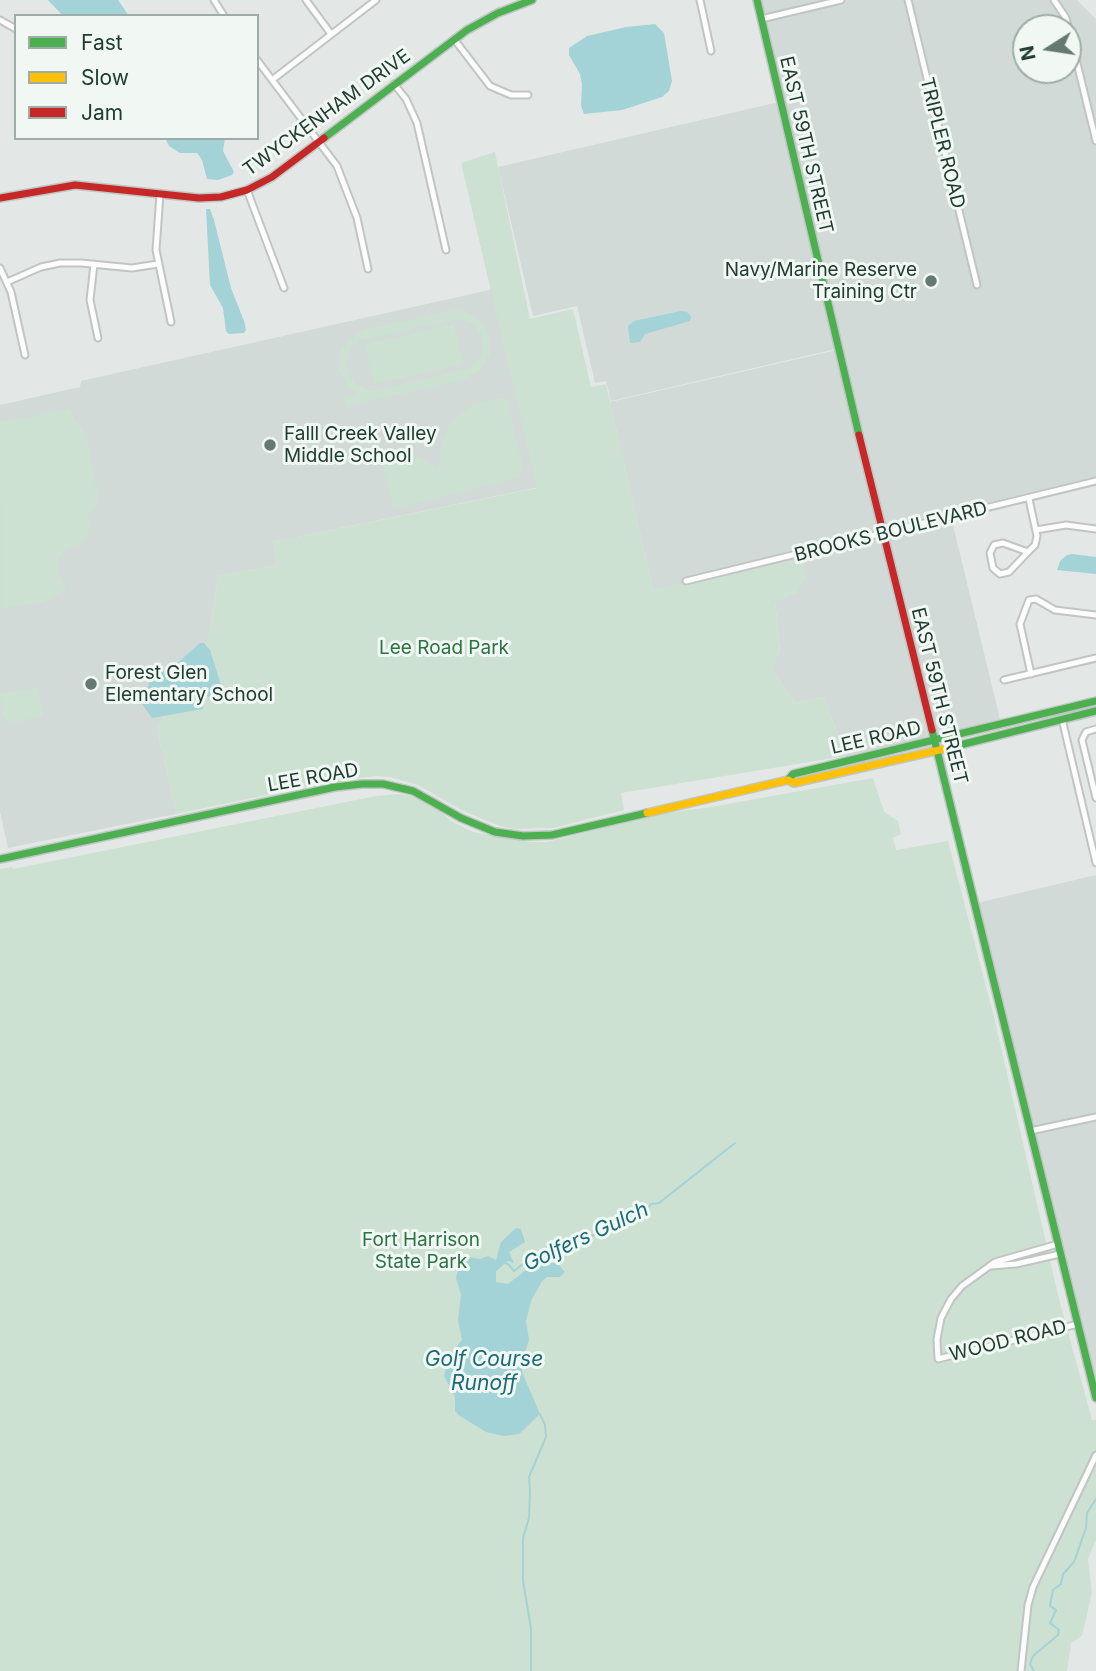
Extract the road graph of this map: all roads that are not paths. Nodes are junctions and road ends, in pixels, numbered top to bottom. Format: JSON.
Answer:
{"nodes":[{"id":1,"x":306,"y":0,"type":"edge"},
{"id":2,"x":376,"y":0,"type":"edge"},
{"id":3,"x":532,"y":0,"type":"edge"},
{"id":4,"x":701,"y":0,"type":"edge"},
{"id":5,"x":757,"y":0,"type":"edge"},
{"id":6,"x":841,"y":0,"type":"edge"},
{"id":7,"x":908,"y":0,"type":"edge"},
{"id":8,"x":1054,"y":0,"type":"edge"},
{"id":9,"x":761,"y":19,"type":"junction"},
{"id":10,"x":331,"y":34,"type":"junction"},
{"id":11,"x":454,"y":39,"type":"junction"},
{"id":12,"x":711,"y":51,"type":"dead end"},
{"id":13,"x":259,"y":63,"type":"edge"},
{"id":14,"x":272,"y":79,"type":"junction"},
{"id":15,"x":394,"y":84,"type":"junction"},
{"id":16,"x":528,"y":94,"type":"dead end"},
{"id":17,"x":319,"y":141,"type":"junction"},
{"id":18,"x":1096,"y":141,"type":"edge"},
{"id":19,"x":247,"y":190,"type":"junction"},
{"id":20,"x":160,"y":194,"type":"junction"},
{"id":21,"x":0,"y":198,"type":"edge"},
{"id":22,"x":446,"y":250,"type":"dead end"},
{"id":23,"x":94,"y":264,"type":"junction"},
{"id":24,"x":158,"y":264,"type":"junction"},
{"id":25,"x":0,"y":268,"type":"edge"},
{"id":26,"x":368,"y":269,"type":"dead end"},
{"id":27,"x":7,"y":282,"type":"junction"},
{"id":28,"x":977,"y":285,"type":"dead end"},
{"id":29,"x":284,"y":288,"type":"dead end"},
{"id":30,"x":171,"y":322,"type":"dead end"},
{"id":31,"x":98,"y":338,"type":"dead end"},
{"id":32,"x":26,"y":355,"type":"dead end"},
{"id":33,"x":1096,"y":481,"type":"edge"},
{"id":34,"x":1028,"y":499,"type":"junction"},
{"id":35,"x":1096,"y":529,"type":"edge"},
{"id":36,"x":1036,"y":530,"type":"junction"},
{"id":37,"x":883,"y":534,"type":"junction"},
{"id":38,"x":1028,"y":552,"type":"junction"},
{"id":39,"x":687,"y":581,"type":"dead end"},
{"id":40,"x":1096,"y":615,"type":"edge"},
{"id":41,"x":1096,"y":658,"type":"edge"},
{"id":42,"x":1031,"y":674,"type":"junction"},
{"id":43,"x":1004,"y":680,"type":"dead end"},
{"id":44,"x":1096,"y":701,"type":"edge"},
{"id":45,"x":1096,"y":710,"type":"edge"},
{"id":46,"x":1062,"y":719,"type":"junction"},
{"id":47,"x":1096,"y":729,"type":"edge"},
{"id":48,"x":934,"y":741,"type":"junction"},
{"id":49,"x":936,"y":750,"type":"junction"},
{"id":50,"x":788,"y":780,"type":"junction"},
{"id":51,"x":1096,"y":799,"type":"edge"},
{"id":52,"x":1,"y":857,"type":"edge"},
{"id":53,"x":1096,"y":863,"type":"edge"},
{"id":54,"x":1096,"y":1117,"type":"edge"},
{"id":55,"x":1030,"y":1131,"type":"junction"},
{"id":56,"x":1058,"y":1244,"type":"junction"},
{"id":57,"x":1060,"y":1254,"type":"junction"},
{"id":58,"x":991,"y":1266,"type":"junction"},
{"id":59,"x":1078,"y":1324,"type":"junction"},
{"id":60,"x":1096,"y":1398,"type":"edge"},
{"id":61,"x":1096,"y":1455,"type":"edge"},
{"id":62,"x":1021,"y":1671,"type":"edge"}],
"edges":[{"from":1,"to":10,"type":"street"},
{"from":2,"to":10,"type":"street"},
{"from":3,"to":11,"type":"street","name":"TWYCKENHAM DRIVE"},
{"from":4,"to":12,"type":"street"},
{"from":5,"to":9,"type":"street","name":"EAST 59TH STREET"},
{"from":6,"to":9,"type":"street"},
{"from":7,"to":28,"type":"street","name":"TRIPLER ROAD"},
{"from":8,"to":18,"type":"street"},
{"from":9,"to":37,"type":"street","name":"EAST 59TH STREET"},
{"from":10,"to":14,"type":"street"},
{"from":11,"to":15,"type":"street","name":"TWYCKENHAM DRIVE"},
{"from":11,"to":16,"type":"street"},
{"from":13,"to":14,"type":"street"},
{"from":14,"to":17,"type":"street"},
{"from":15,"to":17,"type":"street","name":"TWYCKENHAM DRIVE"},
{"from":15,"to":22,"type":"street"},
{"from":17,"to":19,"type":"street","name":"TWYCKENHAM DRIVE"},
{"from":17,"to":26,"type":"street"},
{"from":19,"to":20,"type":"street","name":"TWYCKENHAM DRIVE"},
{"from":19,"to":29,"type":"street"},
{"from":20,"to":21,"type":"street","name":"TWYCKENHAM DRIVE"},
{"from":20,"to":24,"type":"street"},
{"from":23,"to":24,"type":"street"},
{"from":23,"to":27,"type":"street"},
{"from":23,"to":31,"type":"street"},
{"from":24,"to":30,"type":"street"},
{"from":25,"to":27,"type":"street"},
{"from":27,"to":32,"type":"street"},
{"from":33,"to":34,"type":"street","name":"BROOKS BOULEVARD"},
{"from":34,"to":36,"type":"street"},
{"from":34,"to":37,"type":"street","name":"BROOKS BOULEVARD"},
{"from":35,"to":36,"type":"street"},
{"from":36,"to":38,"type":"street"},
{"from":37,"to":39,"type":"street","name":"BROOKS BOULEVARD"},
{"from":37,"to":48,"type":"street","name":"EAST 59TH STREET"},
{"from":38,"to":38,"type":"street"},
{"from":40,"to":42,"type":"street"},
{"from":41,"to":42,"type":"street"},
{"from":42,"to":43,"type":"street"},
{"from":44,"to":48,"type":"street","name":"LEE ROAD"},
{"from":45,"to":46,"type":"street","name":"LEE ROAD"},
{"from":46,"to":49,"type":"street","name":"LEE ROAD"},
{"from":46,"to":53,"type":"street"},
{"from":47,"to":51,"type":"street"},
{"from":48,"to":49,"type":"street","name":"EAST 59TH STREET"},
{"from":48,"to":50,"type":"street","name":"LEE ROAD"},
{"from":49,"to":50,"type":"street","name":"LEE ROAD"},
{"from":49,"to":55,"type":"street","name":"EAST 59TH STREET"},
{"from":50,"to":52,"type":"street","name":"LEE ROAD"},
{"from":54,"to":55,"type":"street"},
{"from":55,"to":56,"type":"street","name":"EAST 59TH STREET"},
{"from":56,"to":57,"type":"street","name":"EAST 59TH STREET"},
{"from":56,"to":58,"type":"street"},
{"from":57,"to":58,"type":"street"},
{"from":57,"to":59,"type":"street","name":"EAST 59TH STREET"},
{"from":58,"to":59,"type":"street","name":"WOOD ROAD"},
{"from":59,"to":60,"type":"street","name":"EAST 59TH STREET"},
{"from":61,"to":62,"type":"street"}]}
